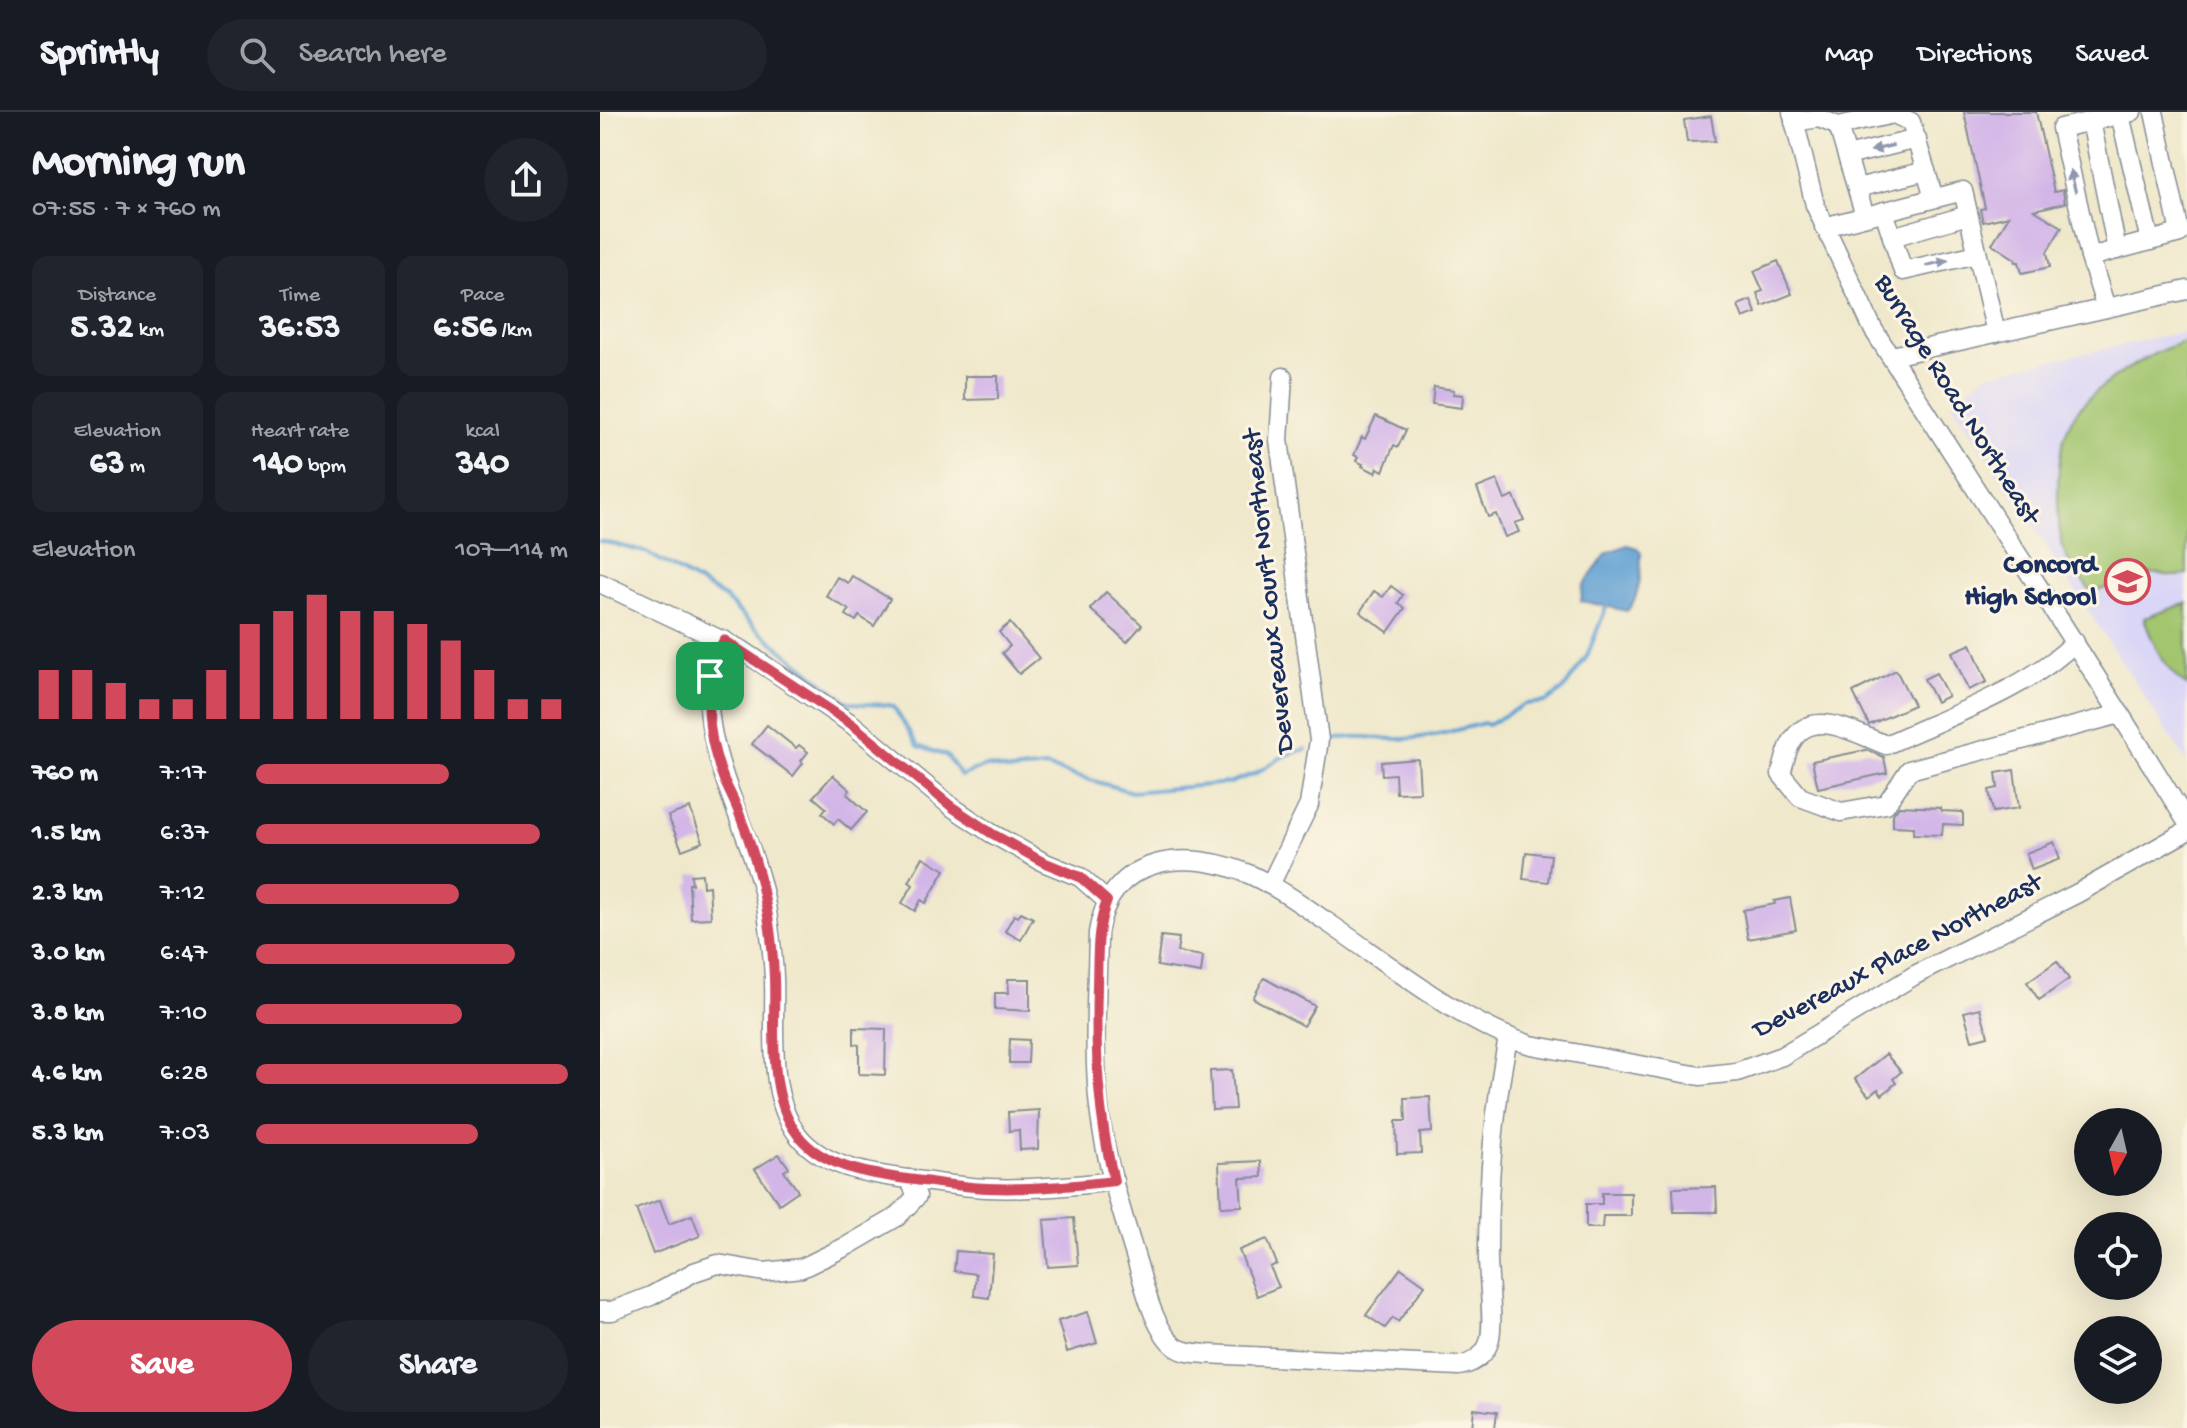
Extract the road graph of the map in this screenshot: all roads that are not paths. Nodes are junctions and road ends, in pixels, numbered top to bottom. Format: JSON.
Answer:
{"nodes":[{"id":1,"x":2154,"y":112,"type":"edge"},
{"id":2,"x":2126,"y":114,"type":"edge"},
{"id":3,"x":1793,"y":117,"type":"edge"},
{"id":4,"x":2091,"y":121,"type":"junction"},
{"id":5,"x":1838,"y":126,"type":"junction"},
{"id":6,"x":1917,"y":139,"type":"junction"},
{"id":7,"x":1847,"y":156,"type":"junction"},
{"id":8,"x":1926,"y":171,"type":"junction"},
{"id":9,"x":1857,"y":188,"type":"junction"},
{"id":10,"x":1934,"y":198,"type":"junction"},
{"id":11,"x":1884,"y":211,"type":"junction"},
{"id":12,"x":1968,"y":215,"type":"junction"},
{"id":13,"x":1865,"y":216,"type":"junction"},
{"id":14,"x":1824,"y":227,"type":"junction"},
{"id":15,"x":1892,"y":237,"type":"junction"},
{"id":16,"x":2150,"y":241,"type":"junction"},
{"id":17,"x":2117,"y":250,"type":"junction"},
{"id":18,"x":1977,"y":254,"type":"junction"},
{"id":19,"x":2090,"y":257,"type":"junction"},
{"id":20,"x":2187,"y":290,"type":"edge"},
{"id":21,"x":2106,"y":308,"type":"junction"},
{"id":22,"x":1996,"y":333,"type":"junction"},
{"id":23,"x":1892,"y":356,"type":"junction"},
{"id":24,"x":1283,"y":377,"type":"dead end"},
{"id":25,"x":600,"y":583,"type":"edge"},
{"id":26,"x":724,"y":640,"type":"junction"},
{"id":27,"x":2075,"y":642,"type":"junction"},
{"id":28,"x":2120,"y":714,"type":"junction"},
{"id":29,"x":2187,"y":822,"type":"edge"},
{"id":30,"x":2187,"y":831,"type":"edge"},
{"id":31,"x":1270,"y":885,"type":"junction"},
{"id":32,"x":1107,"y":901,"type":"junction"},
{"id":33,"x":1508,"y":1038,"type":"junction"},
{"id":34,"x":909,"y":1179,"type":"junction"},
{"id":35,"x":1114,"y":1181,"type":"junction"},
{"id":36,"x":600,"y":1311,"type":"edge"}],
"edges":[{"from":1,"to":16,"type":"street"},
{"from":2,"to":4,"type":"street"},
{"from":2,"to":16,"type":"street"},
{"from":3,"to":5,"type":"street"},
{"from":3,"to":14,"type":"street","name":"Burrage Road Northeast"},
{"from":4,"to":17,"type":"street"},
{"from":19,"to":4,"type":"street","one_way":true},
{"from":5,"to":6,"type":"street"},
{"from":5,"to":7,"type":"street"},
{"from":6,"to":7,"type":"street","one_way":true},
{"from":6,"to":8,"type":"street"},
{"from":7,"to":9,"type":"street"},
{"from":8,"to":9,"type":"street"},
{"from":8,"to":10,"type":"street"},
{"from":9,"to":13,"type":"street"},
{"from":10,"to":11,"type":"street"},
{"from":10,"to":12,"type":"street"},
{"from":11,"to":13,"type":"street"},
{"from":11,"to":15,"type":"street"},
{"from":12,"to":15,"type":"street"},
{"from":12,"to":18,"type":"street"},
{"from":13,"to":14,"type":"street"},
{"from":14,"to":23,"type":"street","name":"Burrage Road Northeast"},
{"from":15,"to":18,"type":"street","one_way":true},
{"from":16,"to":17,"type":"street"},
{"from":17,"to":19,"type":"street"},
{"from":18,"to":22,"type":"street"},
{"from":19,"to":21,"type":"street"},
{"from":20,"to":21,"type":"street"},
{"from":21,"to":22,"type":"street"},
{"from":22,"to":23,"type":"street"},
{"from":23,"to":27,"type":"street","name":"Burrage Road Northeast"},
{"from":24,"to":31,"type":"street","name":"Devereaux Court Northeast"},
{"from":25,"to":26,"type":"street"},
{"from":26,"to":32,"type":"street"},
{"from":26,"to":34,"type":"street"},
{"from":27,"to":28,"type":"street","name":"Burrage Road Northeast"},
{"from":27,"to":28,"type":"street"},
{"from":28,"to":29,"type":"street","name":"Burrage Road Northeast"},
{"from":30,"to":33,"type":"street","name":"Devereaux Place Northeast"},
{"from":31,"to":32,"type":"street","name":"Devereaux Place Northeast"},
{"from":31,"to":33,"type":"street","name":"Devereaux Place Northeast"},
{"from":32,"to":35,"type":"street"},
{"from":33,"to":35,"type":"street"},
{"from":34,"to":35,"type":"street"},
{"from":34,"to":36,"type":"street"}]}
